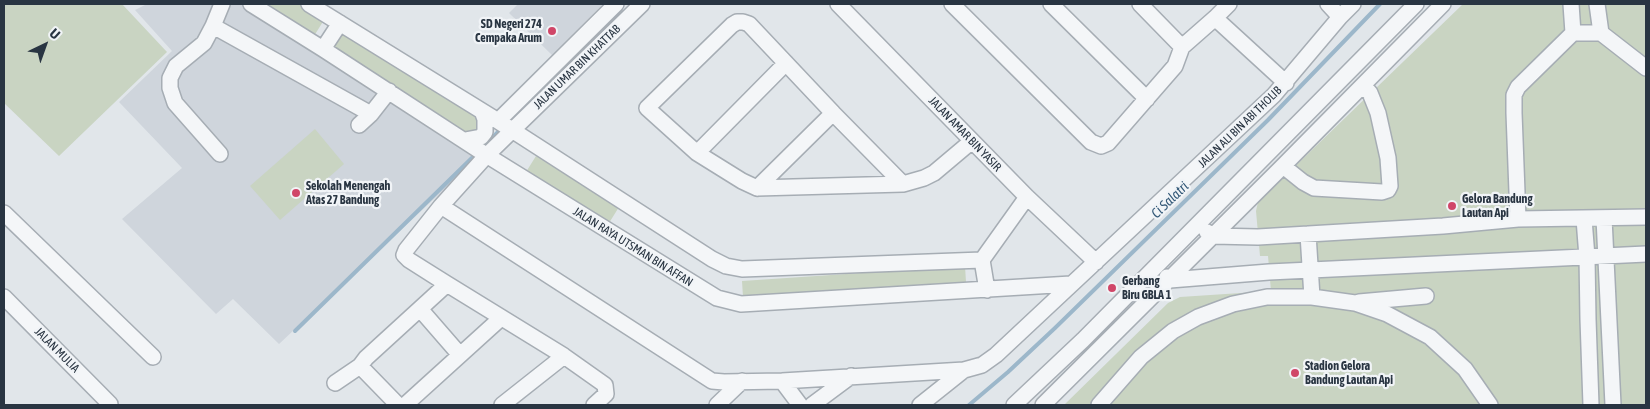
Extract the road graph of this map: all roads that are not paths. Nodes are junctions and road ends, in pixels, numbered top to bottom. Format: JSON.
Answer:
{"nodes":[{"id":1,"x":221,"y":4,"type":"edge"},
{"id":2,"x":251,"y":4,"type":"edge"},
{"id":3,"x":309,"y":4,"type":"edge"},
{"id":4,"x":616,"y":4,"type":"edge"},
{"id":5,"x":642,"y":4,"type":"edge"},
{"id":6,"x":838,"y":4,"type":"edge"},
{"id":7,"x":952,"y":4,"type":"edge"},
{"id":8,"x":1051,"y":4,"type":"edge"},
{"id":9,"x":1140,"y":4,"type":"edge"},
{"id":10,"x":1228,"y":4,"type":"edge"},
{"id":11,"x":1328,"y":4,"type":"edge"},
{"id":12,"x":1353,"y":4,"type":"edge"},
{"id":13,"x":1416,"y":4,"type":"edge"},
{"id":14,"x":1443,"y":4,"type":"edge"},
{"id":15,"x":1571,"y":4,"type":"edge"},
{"id":16,"x":1597,"y":4,"type":"edge"},
{"id":17,"x":1340,"y":17,"type":"junction"},
{"id":18,"x":1216,"y":18,"type":"junction"},
{"id":19,"x":340,"y":23,"type":"junction"},
{"id":20,"x":213,"y":26,"type":"junction"},
{"id":21,"x":1573,"y":33,"type":"junction"},
{"id":22,"x":1601,"y":33,"type":"junction"},
{"id":23,"x":1182,"y":47,"type":"junction"},
{"id":24,"x":323,"y":49,"type":"junction"},
{"id":25,"x":786,"y":63,"type":"junction"},
{"id":26,"x":1646,"y":68,"type":"edge"},
{"id":27,"x":1286,"y":83,"type":"junction"},
{"id":28,"x":1363,"y":85,"type":"junction"},
{"id":29,"x":389,"y":91,"type":"junction"},
{"id":30,"x":1147,"y":99,"type":"junction"},
{"id":31,"x":482,"y":111,"type":"junction"},
{"id":32,"x":833,"y":113,"type":"junction"},
{"id":33,"x":371,"y":114,"type":"junction"},
{"id":34,"x":359,"y":125,"type":"dead end"},
{"id":35,"x":505,"y":126,"type":"junction"},
{"id":36,"x":972,"y":140,"type":"junction"},
{"id":37,"x":477,"y":149,"type":"junction"},
{"id":38,"x":698,"y":153,"type":"junction"},
{"id":39,"x":220,"y":154,"type":"dead end"},
{"id":40,"x":1283,"y":166,"type":"junction"},
{"id":41,"x":903,"y":184,"type":"junction"},
{"id":42,"x":757,"y":188,"type":"junction"},
{"id":43,"x":1027,"y":198,"type":"junction"},
{"id":44,"x":441,"y":206,"type":"junction"},
{"id":45,"x":4,"y":213,"type":"edge"},
{"id":46,"x":1646,"y":217,"type":"edge"},
{"id":47,"x":1604,"y":218,"type":"junction"},
{"id":48,"x":1518,"y":219,"type":"junction"},
{"id":49,"x":1584,"y":219,"type":"junction"},
{"id":50,"x":1197,"y":225,"type":"junction"},
{"id":51,"x":1308,"y":234,"type":"junction"},
{"id":52,"x":1213,"y":236,"type":"junction"},
{"id":53,"x":1646,"y":254,"type":"edge"},
{"id":54,"x":1587,"y":257,"type":"junction"},
{"id":55,"x":1606,"y":257,"type":"junction"},
{"id":56,"x":982,"y":260,"type":"junction"},
{"id":57,"x":1096,"y":262,"type":"junction"},
{"id":58,"x":1155,"y":266,"type":"junction"},
{"id":59,"x":1310,"y":270,"type":"junction"},
{"id":60,"x":1170,"y":280,"type":"junction"},
{"id":61,"x":447,"y":284,"type":"junction"},
{"id":62,"x":1071,"y":284,"type":"junction"},
{"id":63,"x":987,"y":290,"type":"junction"},
{"id":64,"x":1426,"y":296,"type":"dead end"},
{"id":65,"x":4,"y":297,"type":"edge"},
{"id":66,"x":1312,"y":297,"type":"junction"},
{"id":67,"x":1355,"y":303,"type":"junction"},
{"id":68,"x":420,"y":309,"type":"junction"},
{"id":69,"x":1608,"y":317,"type":"junction"},
{"id":70,"x":501,"y":318,"type":"junction"},
{"id":71,"x":1588,"y":319,"type":"junction"},
{"id":72,"x":460,"y":355,"type":"junction"},
{"id":73,"x":564,"y":356,"type":"junction"},
{"id":74,"x":153,"y":357,"type":"dead end"},
{"id":75,"x":360,"y":366,"type":"junction"},
{"id":76,"x":964,"y":370,"type":"junction"},
{"id":77,"x":852,"y":376,"type":"junction"},
{"id":78,"x":704,"y":377,"type":"junction"},
{"id":79,"x":742,"y":381,"type":"junction"},
{"id":80,"x":782,"y":381,"type":"junction"},
{"id":81,"x":334,"y":383,"type":"dead end"},
{"id":82,"x":110,"y":404,"type":"dead end"},
{"id":83,"x":718,"y":404,"type":"edge"},
{"id":84,"x":398,"y":405,"type":"edge"},
{"id":85,"x":405,"y":405,"type":"edge"},
{"id":86,"x":502,"y":405,"type":"edge"},
{"id":87,"x":594,"y":405,"type":"edge"},
{"id":88,"x":800,"y":405,"type":"edge"},
{"id":89,"x":812,"y":405,"type":"edge"},
{"id":90,"x":920,"y":405,"type":"edge"},
{"id":91,"x":1014,"y":405,"type":"edge"},
{"id":92,"x":1043,"y":405,"type":"edge"},
{"id":93,"x":1099,"y":405,"type":"edge"},
{"id":94,"x":1490,"y":405,"type":"edge"},
{"id":95,"x":1591,"y":405,"type":"edge"},
{"id":96,"x":1613,"y":405,"type":"edge"}],
"edges":[{"from":1,"to":20,"type":"street"},
{"from":2,"to":24,"type":"street","name":"JALAN RAYA UTSMAN BIN AFFAN"},
{"from":3,"to":19,"type":"street"},
{"from":4,"to":35,"type":"street","name":"JALAN UMAR BIN KHATTAB"},
{"from":5,"to":35,"type":"street","name":"JALAN UMAR BIN KHATTAB"},
{"from":6,"to":36,"type":"street","name":"JALAN AMAR BIN YASIR"},
{"from":7,"to":30,"type":"street"},
{"from":8,"to":30,"type":"street"},
{"from":9,"to":23,"type":"street"},
{"from":10,"to":18,"type":"street"},
{"from":11,"to":17,"type":"street"},
{"from":12,"to":17,"type":"street","name":"JALAN ALI BIN ABI THOLIB"},
{"from":13,"to":50,"type":"street"},
{"from":14,"to":28,"type":"street"},
{"from":15,"to":21,"type":"street"},
{"from":16,"to":22,"type":"street"},
{"from":17,"to":27,"type":"street","name":"JALAN ALI BIN ABI THOLIB"},
{"from":18,"to":23,"type":"street"},
{"from":18,"to":27,"type":"street"},
{"from":19,"to":24,"type":"street"},
{"from":19,"to":31,"type":"street"},
{"from":20,"to":33,"type":"street"},
{"from":20,"to":39,"type":"street"},
{"from":21,"to":22,"type":"street"},
{"from":21,"to":48,"type":"street"},
{"from":22,"to":26,"type":"street"},
{"from":23,"to":30,"type":"street"},
{"from":24,"to":29,"type":"street","name":"JALAN RAYA UTSMAN BIN AFFAN"},
{"from":25,"to":32,"type":"street"},
{"from":25,"to":38,"type":"street"},
{"from":25,"to":38,"type":"street"},
{"from":27,"to":57,"type":"street","name":"JALAN ALI BIN ABI THOLIB"},
{"from":28,"to":40,"type":"street"},
{"from":28,"to":40,"type":"street"},
{"from":29,"to":33,"type":"street"},
{"from":29,"to":37,"type":"street","name":"JALAN RAYA UTSMAN BIN AFFAN"},
{"from":31,"to":35,"type":"street"},
{"from":31,"to":37,"type":"street"},
{"from":32,"to":41,"type":"street"},
{"from":32,"to":42,"type":"street"},
{"from":33,"to":34,"type":"street"},
{"from":35,"to":37,"type":"street"},
{"from":35,"to":56,"type":"street"},
{"from":36,"to":41,"type":"street"},
{"from":36,"to":43,"type":"street","name":"JALAN AMAR BIN YASIR"},
{"from":37,"to":44,"type":"street"},
{"from":37,"to":63,"type":"street","name":"JALAN RAYA UTSMAN BIN AFFAN"},
{"from":38,"to":42,"type":"street"},
{"from":40,"to":52,"type":"street"},
{"from":41,"to":42,"type":"street"},
{"from":43,"to":56,"type":"street"},
{"from":43,"to":57,"type":"street","name":"JALAN AMAR BIN YASIR"},
{"from":44,"to":61,"type":"street"},
{"from":44,"to":78,"type":"street"},
{"from":45,"to":74,"type":"street"},
{"from":46,"to":47,"type":"street"},
{"from":47,"to":49,"type":"street"},
{"from":47,"to":55,"type":"street"},
{"from":48,"to":49,"type":"street"},
{"from":48,"to":51,"type":"street"},
{"from":49,"to":54,"type":"street"},
{"from":50,"to":52,"type":"street"},
{"from":50,"to":58,"type":"street"},
{"from":51,"to":52,"type":"street"},
{"from":51,"to":59,"type":"street"},
{"from":52,"to":60,"type":"street"},
{"from":53,"to":55,"type":"street"},
{"from":54,"to":55,"type":"street"},
{"from":54,"to":59,"type":"street"},
{"from":54,"to":71,"type":"street"},
{"from":55,"to":69,"type":"street"},
{"from":56,"to":63,"type":"street"},
{"from":57,"to":62,"type":"street","name":"JALAN ALI BIN ABI THOLIB"},
{"from":58,"to":60,"type":"street"},
{"from":58,"to":91,"type":"street"},
{"from":59,"to":60,"type":"street"},
{"from":59,"to":66,"type":"street"},
{"from":60,"to":92,"type":"street"},
{"from":61,"to":68,"type":"street"},
{"from":61,"to":70,"type":"street"},
{"from":62,"to":63,"type":"street","name":"JALAN RAYA UTSMAN BIN AFFAN"},
{"from":62,"to":76,"type":"street","name":"JALAN ALI BIN ABI THOLIB"},
{"from":64,"to":67,"type":"street"},
{"from":65,"to":82,"type":"street","name":"JALAN MULIA"},
{"from":66,"to":67,"type":"street"},
{"from":66,"to":93,"type":"street"},
{"from":67,"to":94,"type":"street"},
{"from":68,"to":72,"type":"street"},
{"from":68,"to":75,"type":"street"},
{"from":69,"to":71,"type":"street"},
{"from":69,"to":96,"type":"street"},
{"from":70,"to":72,"type":"street"},
{"from":70,"to":73,"type":"street"},
{"from":71,"to":95,"type":"street"},
{"from":72,"to":85,"type":"street"},
{"from":73,"to":86,"type":"street"},
{"from":73,"to":87,"type":"street"},
{"from":75,"to":81,"type":"street"},
{"from":75,"to":84,"type":"street"},
{"from":76,"to":77,"type":"street"},
{"from":76,"to":90,"type":"street"},
{"from":77,"to":80,"type":"street"},
{"from":77,"to":89,"type":"street"},
{"from":78,"to":79,"type":"street"},
{"from":78,"to":83,"type":"street"},
{"from":79,"to":80,"type":"street"},
{"from":79,"to":83,"type":"street"},
{"from":80,"to":88,"type":"street"}]}
